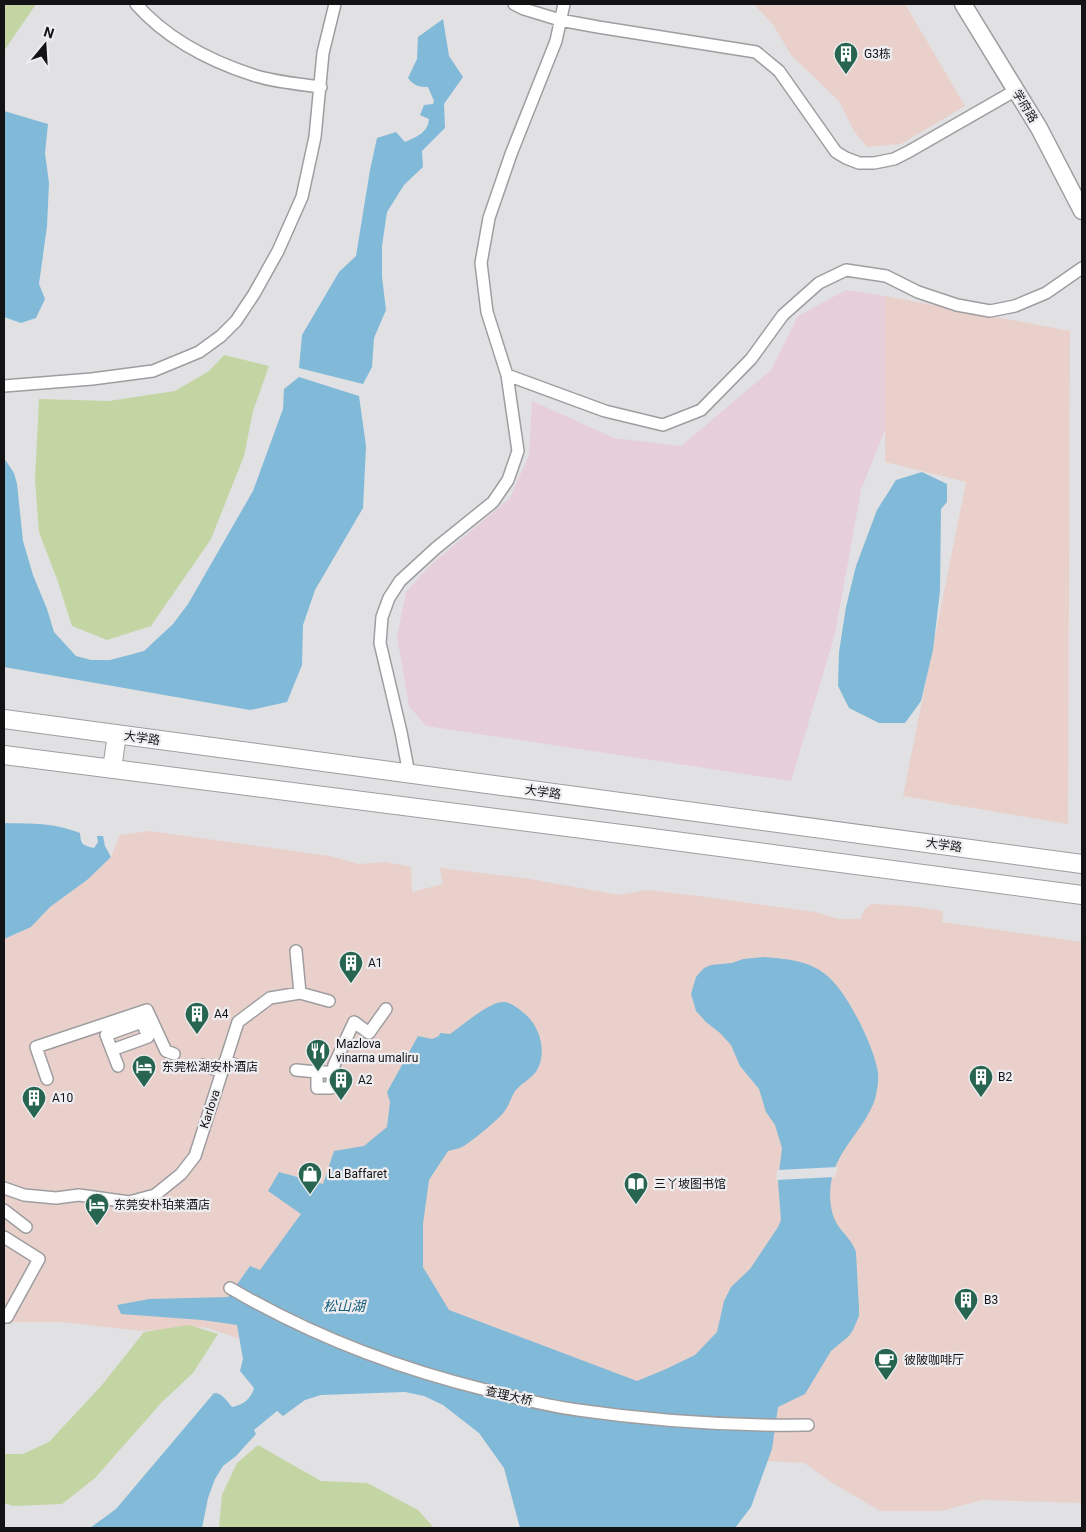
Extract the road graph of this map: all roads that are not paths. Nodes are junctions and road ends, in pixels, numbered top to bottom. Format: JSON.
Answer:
{"nodes":[{"id":1,"x":136,"y":4,"type":"edge"},
{"id":2,"x":335,"y":4,"type":"edge"},
{"id":3,"x":514,"y":4,"type":"edge"},
{"id":4,"x":564,"y":4,"type":"edge"},
{"id":5,"x":963,"y":4,"type":"edge"},
{"id":6,"x":560,"y":20,"type":"junction"},
{"id":7,"x":321,"y":87,"type":"junction"},
{"id":8,"x":1016,"y":90,"type":"junction"},
{"id":9,"x":1082,"y":211,"type":"edge"},
{"id":10,"x":1082,"y":268,"type":"edge"},
{"id":11,"x":507,"y":374,"type":"junction"},
{"id":12,"x":4,"y":386,"type":"edge"},
{"id":13,"x":4,"y":719,"type":"edge"},
{"id":14,"x":117,"y":734,"type":"junction"},
{"id":15,"x":4,"y":755,"type":"edge"},
{"id":16,"x":112,"y":769,"type":"junction"},
{"id":17,"x":409,"y":774,"type":"junction"},
{"id":18,"x":1082,"y":864,"type":"edge"},
{"id":19,"x":1082,"y":895,"type":"edge"},
{"id":20,"x":296,"y":951,"type":"dead end"},
{"id":21,"x":300,"y":993,"type":"junction"},
{"id":22,"x":329,"y":1001,"type":"dead end"},
{"id":23,"x":386,"y":1009,"type":"dead end"},
{"id":24,"x":154,"y":1030,"type":"junction"},
{"id":25,"x":112,"y":1050,"type":"junction"},
{"id":26,"x":174,"y":1054,"type":"dead end"},
{"id":27,"x":203,"y":1065,"type":"dead end"},
{"id":28,"x":118,"y":1066,"type":"dead end"},
{"id":29,"x":239,"y":1066,"type":"dead end"},
{"id":30,"x":223,"y":1067,"type":"junction"},
{"id":31,"x":296,"y":1070,"type":"dead end"},
{"id":32,"x":317,"y":1072,"type":"junction"},
{"id":33,"x":333,"y":1072,"type":"junction"},
{"id":34,"x":47,"y":1079,"type":"dead end"},
{"id":35,"x":4,"y":1188,"type":"edge"},
{"id":36,"x":8,"y":1213,"type":"edge"},
{"id":37,"x":26,"y":1227,"type":"dead end"},
{"id":38,"x":4,"y":1232,"type":"edge"},
{"id":39,"x":4,"y":1237,"type":"edge"},
{"id":40,"x":230,"y":1288,"type":"dead end"},
{"id":41,"x":4,"y":1316,"type":"edge"},
{"id":42,"x":808,"y":1425,"type":"dead end"}],
"edges":[{"from":1,"to":7,"type":"street"},
{"from":2,"to":7,"type":"street"},
{"from":3,"to":6,"type":"street"},
{"from":4,"to":6,"type":"street"},
{"from":5,"to":8,"type":"street","name":"学府路"},
{"from":6,"to":8,"type":"street"},
{"from":6,"to":11,"type":"street"},
{"from":7,"to":12,"type":"street"},
{"from":8,"to":9,"type":"street","name":"学府路"},
{"from":10,"to":11,"type":"street"},
{"from":11,"to":17,"type":"street"},
{"from":13,"to":14,"type":"main road","name":"大学路"},
{"from":14,"to":16,"type":"main road"},
{"from":14,"to":17,"type":"main road","name":"大学路"},
{"from":15,"to":16,"type":"main road"},
{"from":16,"to":19,"type":"main road"},
{"from":17,"to":18,"type":"main road","name":"大学路"},
{"from":20,"to":21,"type":"street"},
{"from":21,"to":22,"type":"street"},
{"from":21,"to":30,"type":"street","name":"Karlova"},
{"from":23,"to":33,"type":"street"},
{"from":24,"to":25,"type":"street"},
{"from":24,"to":25,"type":"street"},
{"from":24,"to":26,"type":"street"},
{"from":24,"to":34,"type":"street"},
{"from":25,"to":28,"type":"street"},
{"from":27,"to":30,"type":"street"},
{"from":29,"to":30,"type":"street"},
{"from":30,"to":35,"type":"street","name":"Karlova"},
{"from":31,"to":32,"type":"street"},
{"from":32,"to":33,"type":"street"},
{"from":32,"to":33,"type":"street"},
{"from":36,"to":37,"type":"street"},
{"from":36,"to":38,"type":"street"},
{"from":39,"to":41,"type":"street"},
{"from":40,"to":42,"type":"street","name":"查理大桥"}]}
